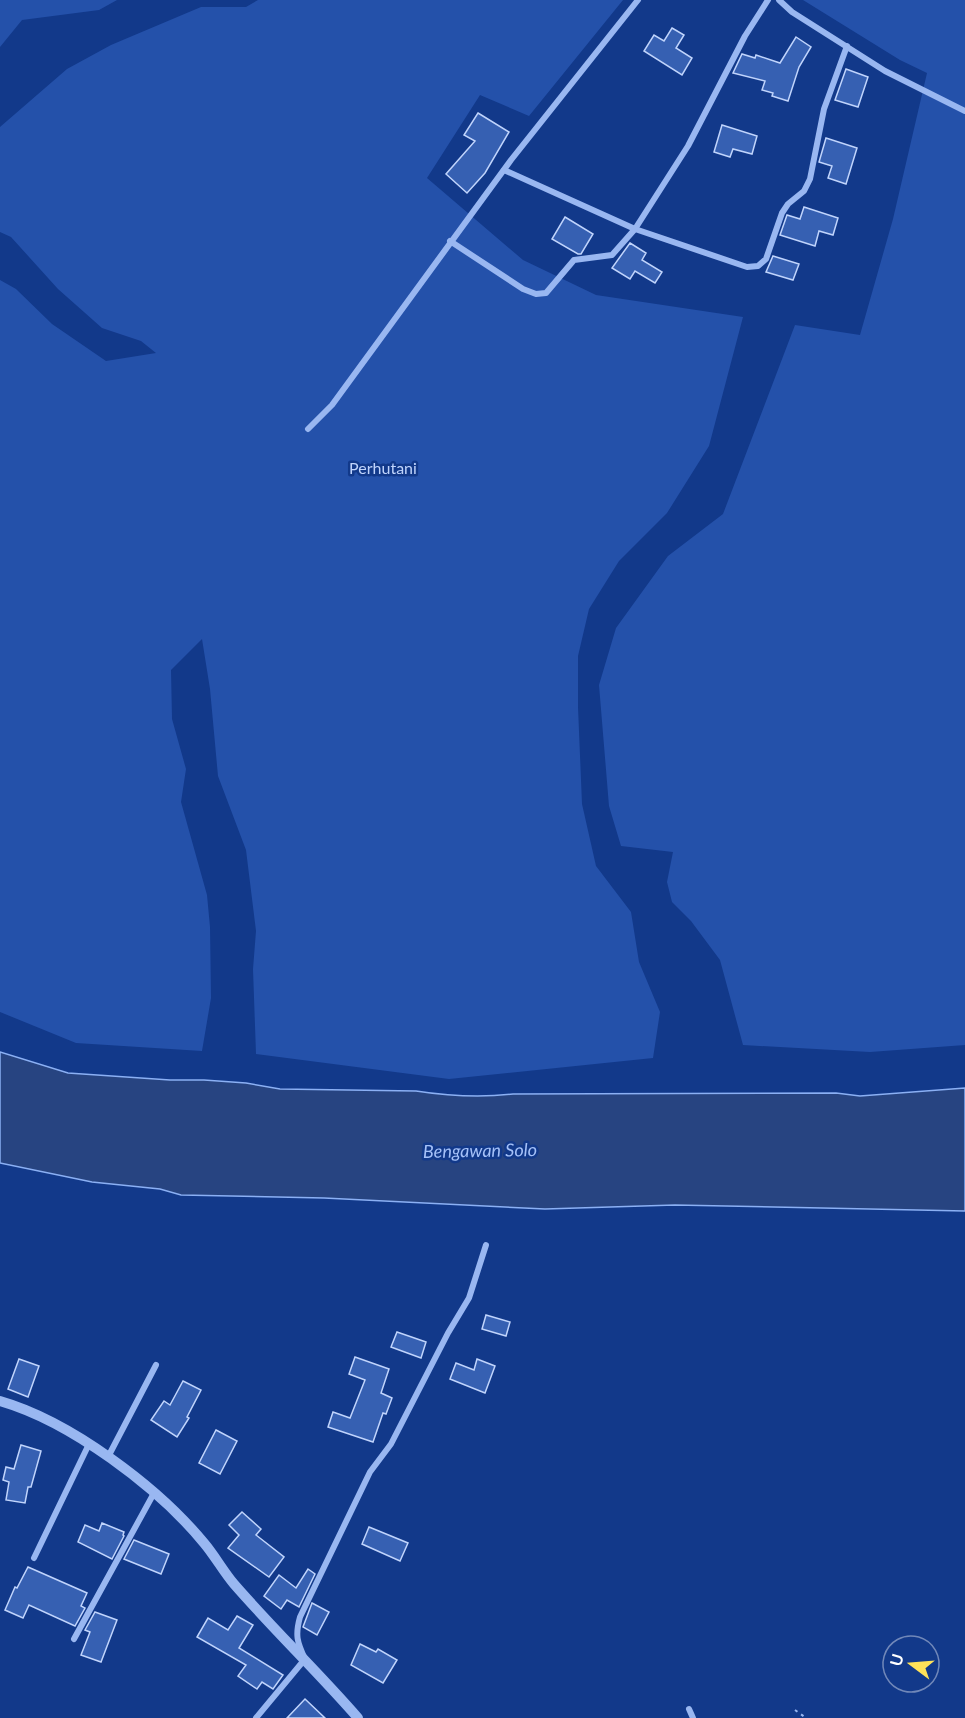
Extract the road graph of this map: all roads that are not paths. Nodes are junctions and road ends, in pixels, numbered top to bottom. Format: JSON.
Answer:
{"nodes":[{"id":1,"x":638,"y":0,"type":"edge"},
{"id":2,"x":768,"y":0,"type":"edge"},
{"id":3,"x":779,"y":0,"type":"edge"},
{"id":4,"x":847,"y":46,"type":"junction"},
{"id":5,"x":965,"y":111,"type":"edge"},
{"id":6,"x":504,"y":170,"type":"junction"},
{"id":7,"x":635,"y":229,"type":"junction"},
{"id":8,"x":450,"y":241,"type":"junction"},
{"id":9,"x":308,"y":429,"type":"dead end"},
{"id":10,"x":486,"y":1245,"type":"dead end"},
{"id":11,"x":156,"y":1365,"type":"dead end"},
{"id":12,"x":0,"y":1401,"type":"edge"},
{"id":13,"x":88,"y":1444,"type":"junction"},
{"id":14,"x":108,"y":1457,"type":"junction"},
{"id":15,"x":154,"y":1493,"type":"junction"},
{"id":16,"x":34,"y":1558,"type":"dead end"},
{"id":17,"x":74,"y":1639,"type":"dead end"},
{"id":18,"x":305,"y":1659,"type":"junction"},
{"id":19,"x":689,"y":1709,"type":"dead end"},
{"id":20,"x":256,"y":1718,"type":"edge"},
{"id":21,"x":358,"y":1718,"type":"edge"},
{"id":22,"x":693,"y":1718,"type":"edge"}],
"edges":[{"from":1,"to":6,"type":"street"},
{"from":2,"to":7,"type":"street"},
{"from":3,"to":4,"type":"street"},
{"from":4,"to":5,"type":"street"},
{"from":4,"to":7,"type":"street"},
{"from":6,"to":7,"type":"street"},
{"from":6,"to":8,"type":"street"},
{"from":7,"to":8,"type":"street"},
{"from":8,"to":9,"type":"street"},
{"from":10,"to":18,"type":"street"},
{"from":11,"to":14,"type":"street"},
{"from":12,"to":13,"type":"street"},
{"from":13,"to":14,"type":"street"},
{"from":13,"to":16,"type":"street"},
{"from":14,"to":15,"type":"street"},
{"from":15,"to":17,"type":"street"},
{"from":15,"to":18,"type":"street"},
{"from":18,"to":20,"type":"street"},
{"from":18,"to":21,"type":"street"},
{"from":19,"to":22,"type":"street"}]}
